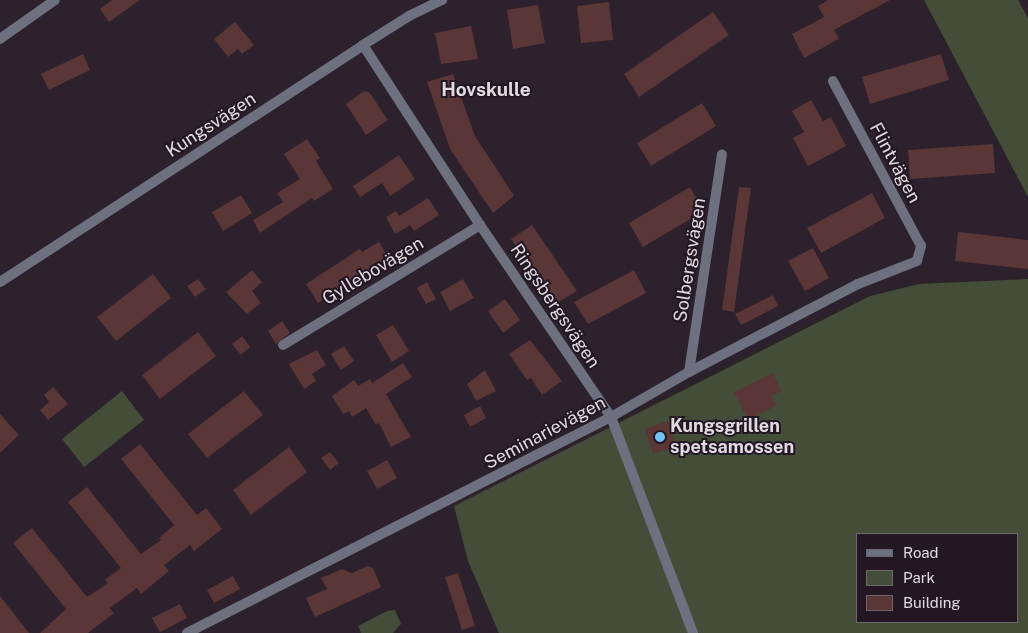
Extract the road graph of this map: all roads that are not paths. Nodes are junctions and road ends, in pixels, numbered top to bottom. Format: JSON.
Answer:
{"nodes":[{"id":1,"x":55,"y":0,"type":"edge"},
{"id":2,"x":442,"y":0,"type":"edge"},
{"id":3,"x":0,"y":39,"type":"edge"},
{"id":4,"x":363,"y":45,"type":"junction"},
{"id":5,"x":833,"y":81,"type":"dead end"},
{"id":6,"x":722,"y":154,"type":"dead end"},
{"id":7,"x":480,"y":225,"type":"junction"},
{"id":8,"x":917,"y":261,"type":"joint"},
{"id":9,"x":0,"y":282,"type":"edge"},
{"id":10,"x":283,"y":345,"type":"dead end"},
{"id":11,"x":689,"y":372,"type":"junction"},
{"id":12,"x":611,"y":417,"type":"junction"},
{"id":13,"x":187,"y":633,"type":"edge"},
{"id":14,"x":693,"y":633,"type":"edge"}],
"edges":[{"from":1,"to":3,"type":"street"},
{"from":2,"to":4,"type":"street","name":"Kungsvägen"},
{"from":4,"to":7,"type":"street","name":"Ringsbergsvägen"},
{"from":4,"to":9,"type":"street","name":"Kungsvägen"},
{"from":5,"to":8,"type":"street","name":"Flintvägen"},
{"from":6,"to":11,"type":"street","name":"Solbergsvägen"},
{"from":7,"to":10,"type":"street","name":"Gyllebovägen"},
{"from":7,"to":12,"type":"street","name":"Ringsbergsvägen"},
{"from":8,"to":11,"type":"street","name":"Seminarievägen"},
{"from":11,"to":12,"type":"street","name":"Seminarievägen"},
{"from":12,"to":13,"type":"street","name":"Seminarievägen"},
{"from":12,"to":14,"type":"street","name":"Ringsbergsvägen"}]}
